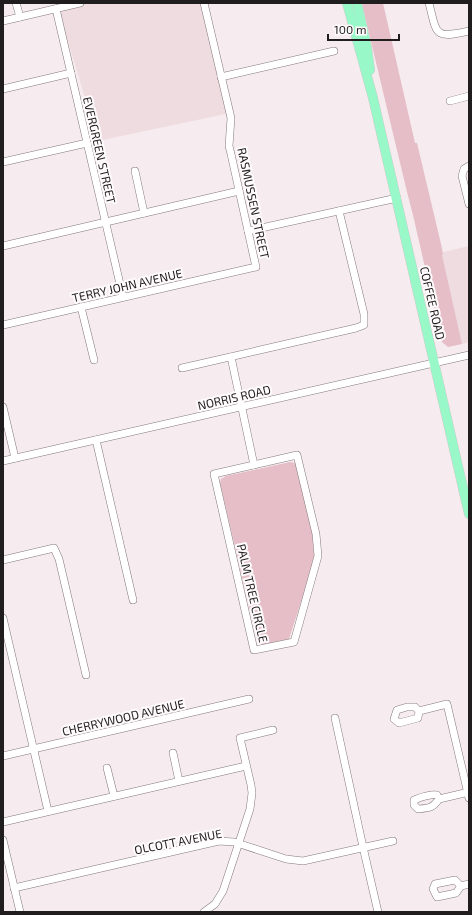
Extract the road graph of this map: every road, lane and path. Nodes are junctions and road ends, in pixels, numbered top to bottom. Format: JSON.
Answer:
{"nodes":[{"id":1,"x":16,"y":3,"type":"edge"},
{"id":2,"x":80,"y":3,"type":"edge"},
{"id":3,"x":204,"y":3,"type":"edge"},
{"id":4,"x":347,"y":3,"type":"edge"},
{"id":5,"x":357,"y":3,"type":"edge"},
{"id":6,"x":429,"y":3,"type":"edge"},
{"id":7,"x":56,"y":9,"type":"junction"},
{"id":8,"x":20,"y":17,"type":"junction"},
{"id":9,"x":3,"y":21,"type":"edge"},
{"id":10,"x":469,"y":30,"type":"edge"},
{"id":11,"x":334,"y":51,"type":"dead end"},
{"id":12,"x":71,"y":74,"type":"junction"},
{"id":13,"x":221,"y":77,"type":"junction"},
{"id":14,"x":3,"y":89,"type":"edge"},
{"id":15,"x":469,"y":96,"type":"edge"},
{"id":16,"x":373,"y":98,"type":"junction"},
{"id":17,"x":450,"y":101,"type":"dead end"},
{"id":18,"x":87,"y":143,"type":"junction"},
{"id":19,"x":3,"y":162,"type":"edge"},
{"id":20,"x":467,"y":168,"type":"edge"},
{"id":21,"x":135,"y":171,"type":"dead end"},
{"id":22,"x":239,"y":191,"type":"junction"},
{"id":23,"x":397,"y":198,"type":"junction"},
{"id":24,"x":469,"y":204,"type":"edge"},
{"id":25,"x":339,"y":211,"type":"junction"},
{"id":26,"x":144,"y":213,"type":"junction"},
{"id":27,"x":105,"y":222,"type":"junction"},
{"id":28,"x":248,"y":231,"type":"junction"},
{"id":29,"x":3,"y":246,"type":"edge"},
{"id":30,"x":256,"y":267,"type":"joint"},
{"id":31,"x":123,"y":297,"type":"junction"},
{"id":32,"x":81,"y":307,"type":"junction"},
{"id":33,"x":3,"y":325,"type":"edge"},
{"id":34,"x":469,"y":355,"type":"edge"},
{"id":35,"x":231,"y":357,"type":"junction"},
{"id":36,"x":94,"y":360,"type":"dead end"},
{"id":37,"x":434,"y":363,"type":"junction"},
{"id":38,"x":182,"y":368,"type":"dead end"},
{"id":39,"x":3,"y":407,"type":"edge"},
{"id":40,"x":242,"y":407,"type":"junction"},
{"id":41,"x":96,"y":440,"type":"junction"},
{"id":42,"x":15,"y":458,"type":"junction"},
{"id":43,"x":3,"y":461,"type":"edge"},
{"id":44,"x":254,"y":465,"type":"junction"},
{"id":45,"x":469,"y":514,"type":"edge"},
{"id":46,"x":3,"y":560,"type":"edge"},
{"id":47,"x":133,"y":600,"type":"dead end"},
{"id":48,"x":3,"y":618,"type":"edge"},
{"id":49,"x":86,"y":675,"type":"dead end"},
{"id":50,"x":249,"y":699,"type":"dead end"},
{"id":51,"x":419,"y":711,"type":"dead end"},
{"id":52,"x":335,"y":718,"type":"dead end"},
{"id":53,"x":273,"y":730,"type":"dead end"},
{"id":54,"x":33,"y":749,"type":"junction"},
{"id":55,"x":173,"y":753,"type":"dead end"},
{"id":56,"x":3,"y":756,"type":"edge"},
{"id":57,"x":246,"y":766,"type":"junction"},
{"id":58,"x":107,"y":768,"type":"dead end"},
{"id":59,"x":179,"y":781,"type":"junction"},
{"id":60,"x":469,"y":794,"type":"edge"},
{"id":61,"x":114,"y":796,"type":"junction"},
{"id":62,"x":439,"y":799,"type":"dead end"},
{"id":63,"x":48,"y":811,"type":"junction"},
{"id":64,"x":3,"y":822,"type":"edge"},
{"id":65,"x":3,"y":840,"type":"edge"},
{"id":66,"x":393,"y":841,"type":"dead end"},
{"id":67,"x":239,"y":843,"type":"junction"},
{"id":68,"x":363,"y":847,"type":"junction"},
{"id":69,"x":14,"y":888,"type":"junction"},
{"id":70,"x":20,"y":912,"type":"edge"},
{"id":71,"x":204,"y":912,"type":"edge"},
{"id":72,"x":378,"y":912,"type":"edge"}],
"edges":[{"from":1,"to":8,"type":"street"},
{"from":2,"to":7,"type":"street"},
{"from":3,"to":13,"type":"street","name":"RASMUSSEN STREET"},
{"from":4,"to":16,"type":"main road","name":"COFFEE ROAD"},
{"from":5,"to":16,"type":"main road","name":"COFFEE ROAD"},
{"from":6,"to":10,"type":"street"},
{"from":7,"to":8,"type":"street"},
{"from":7,"to":12,"type":"street","name":"EVERGREEN STREET"},
{"from":8,"to":9,"type":"street"},
{"from":11,"to":13,"type":"street"},
{"from":12,"to":14,"type":"street"},
{"from":12,"to":18,"type":"street","name":"EVERGREEN STREET"},
{"from":13,"to":22,"type":"street","name":"RASMUSSEN STREET"},
{"from":15,"to":17,"type":"street"},
{"from":16,"to":23,"type":"main road","name":"COFFEE ROAD"},
{"from":18,"to":19,"type":"street"},
{"from":18,"to":27,"type":"street","name":"EVERGREEN STREET"},
{"from":20,"to":24,"type":"street"},
{"from":21,"to":26,"type":"street"},
{"from":22,"to":26,"type":"street"},
{"from":22,"to":28,"type":"street","name":"RASMUSSEN STREET"},
{"from":23,"to":25,"type":"street"},
{"from":23,"to":37,"type":"main road","name":"COFFEE ROAD"},
{"from":25,"to":28,"type":"street"},
{"from":25,"to":35,"type":"street"},
{"from":26,"to":27,"type":"street"},
{"from":27,"to":29,"type":"street"},
{"from":27,"to":31,"type":"street","name":"EVERGREEN STREET"},
{"from":28,"to":30,"type":"street","name":"RASMUSSEN STREET"},
{"from":30,"to":31,"type":"street","name":"TERRY JOHN AVENUE"},
{"from":31,"to":32,"type":"street","name":"TERRY JOHN AVENUE"},
{"from":32,"to":33,"type":"street","name":"TERRY JOHN AVENUE"},
{"from":32,"to":36,"type":"street"},
{"from":34,"to":37,"type":"street","name":"NORRIS ROAD"},
{"from":35,"to":38,"type":"street"},
{"from":35,"to":40,"type":"street"},
{"from":37,"to":40,"type":"street","name":"NORRIS ROAD"},
{"from":37,"to":45,"type":"main road","name":"COFFEE ROAD"},
{"from":39,"to":42,"type":"street"},
{"from":40,"to":41,"type":"street","name":"NORRIS ROAD"},
{"from":40,"to":44,"type":"street"},
{"from":41,"to":42,"type":"street","name":"NORRIS ROAD"},
{"from":41,"to":47,"type":"street"},
{"from":42,"to":43,"type":"street","name":"NORRIS ROAD"},
{"from":44,"to":44,"type":"street","name":"PALM TREE CIRCLE"},
{"from":46,"to":49,"type":"street"},
{"from":48,"to":54,"type":"street"},
{"from":50,"to":54,"type":"street","name":"CHERRYWOOD AVENUE"},
{"from":51,"to":60,"type":"street"},
{"from":52,"to":68,"type":"street"},
{"from":53,"to":57,"type":"street"},
{"from":54,"to":56,"type":"street","name":"CHERRYWOOD AVENUE"},
{"from":54,"to":63,"type":"street"},
{"from":55,"to":59,"type":"street"},
{"from":57,"to":59,"type":"street"},
{"from":57,"to":67,"type":"street"},
{"from":58,"to":61,"type":"street"},
{"from":59,"to":61,"type":"street"},
{"from":60,"to":62,"type":"street"},
{"from":61,"to":63,"type":"street"},
{"from":63,"to":64,"type":"street"},
{"from":65,"to":69,"type":"street"},
{"from":66,"to":68,"type":"street","name":"OLCOTT AVENUE"},
{"from":67,"to":68,"type":"street","name":"OLCOTT AVENUE"},
{"from":67,"to":69,"type":"street","name":"OLCOTT AVENUE"},
{"from":67,"to":71,"type":"street"},
{"from":68,"to":72,"type":"street"},
{"from":69,"to":70,"type":"street"}]}
